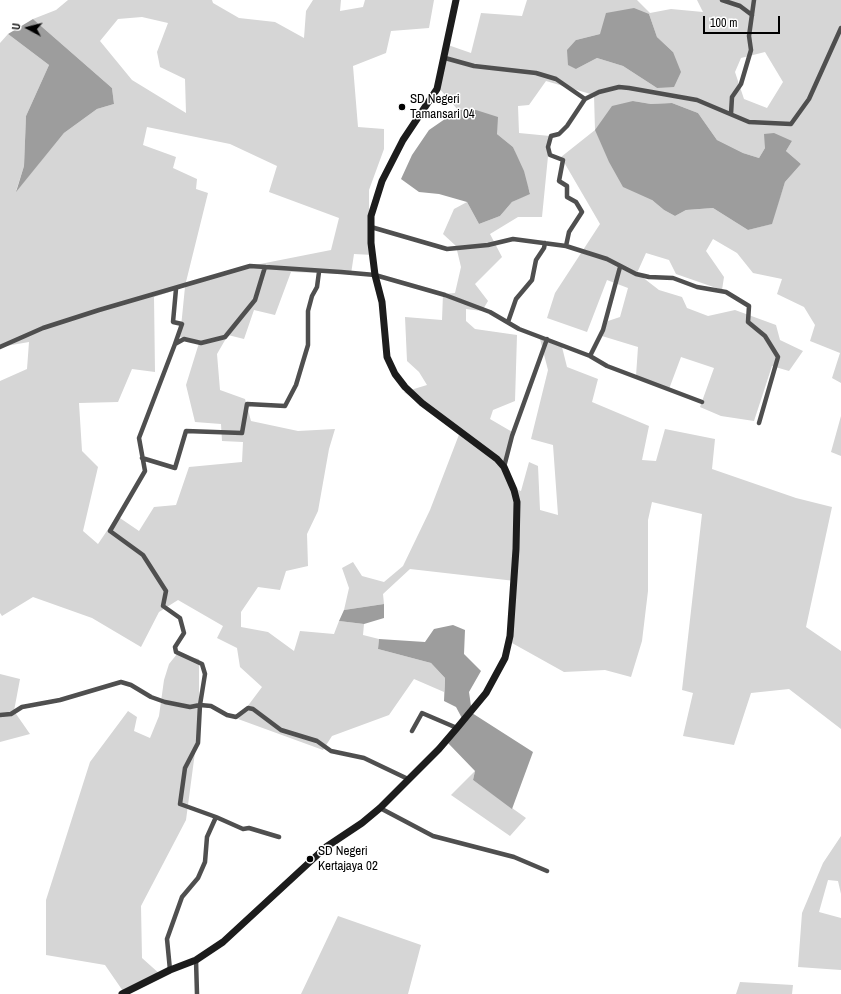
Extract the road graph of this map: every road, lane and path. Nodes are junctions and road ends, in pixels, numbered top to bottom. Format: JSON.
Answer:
{"nodes":[{"id":1,"x":456,"y":0,"type":"edge"},
{"id":2,"x":722,"y":0,"type":"edge"},
{"id":3,"x":754,"y":0,"type":"edge"},
{"id":4,"x":752,"y":15,"type":"junction"},
{"id":5,"x":841,"y":28,"type":"edge"},
{"id":6,"x":445,"y":58,"type":"junction"},
{"id":7,"x":585,"y":99,"type":"junction"},
{"id":8,"x":731,"y":114,"type":"junction"},
{"id":9,"x":371,"y":227,"type":"junction"},
{"id":10,"x":545,"y":243,"type":"junction"},
{"id":11,"x":566,"y":246,"type":"junction"},
{"id":12,"x":265,"y":267,"type":"junction"},
{"id":13,"x":620,"y":267,"type":"junction"},
{"id":14,"x":319,"y":272,"type":"junction"},
{"id":15,"x":375,"y":275,"type":"junction"},
{"id":16,"x":176,"y":289,"type":"junction"},
{"id":17,"x":508,"y":322,"type":"junction"},
{"id":18,"x":547,"y":339,"type":"junction"},
{"id":19,"x":175,"y":344,"type":"junction"},
{"id":20,"x":0,"y":347,"type":"edge"},
{"id":21,"x":590,"y":356,"type":"junction"},
{"id":22,"x":702,"y":402,"type":"dead end"},
{"id":23,"x":759,"y":423,"type":"dead end"},
{"id":24,"x":142,"y":458,"type":"junction"},
{"id":25,"x":504,"y":466,"type":"junction"},
{"id":26,"x":200,"y":705,"type":"junction"},
{"id":27,"x":0,"y":715,"type":"edge"},
{"id":28,"x":457,"y":728,"type":"junction"},
{"id":29,"x":412,"y":732,"type":"dead end"},
{"id":30,"x":408,"y":779,"type":"junction"},
{"id":31,"x":380,"y":808,"type":"junction"},
{"id":32,"x":216,"y":817,"type":"junction"},
{"id":33,"x":279,"y":837,"type":"dead end"},
{"id":34,"x":547,"y":870,"type":"dead end"},
{"id":35,"x":196,"y":960,"type":"junction"},
{"id":36,"x":170,"y":970,"type":"junction"},
{"id":37,"x":122,"y":994,"type":"edge"},
{"id":38,"x":197,"y":994,"type":"edge"}],
"edges":[{"from":1,"to":6,"type":"street"},
{"from":2,"to":4,"type":"street"},
{"from":3,"to":4,"type":"street"},
{"from":4,"to":8,"type":"street"},
{"from":5,"to":8,"type":"street"},
{"from":6,"to":7,"type":"street"},
{"from":6,"to":9,"type":"street"},
{"from":7,"to":8,"type":"street"},
{"from":7,"to":11,"type":"street"},
{"from":9,"to":10,"type":"street"},
{"from":9,"to":15,"type":"street"},
{"from":10,"to":11,"type":"street"},
{"from":10,"to":17,"type":"street"},
{"from":11,"to":13,"type":"street"},
{"from":12,"to":14,"type":"street"},
{"from":12,"to":16,"type":"street"},
{"from":12,"to":19,"type":"street"},
{"from":13,"to":21,"type":"street"},
{"from":13,"to":23,"type":"street"},
{"from":14,"to":15,"type":"street"},
{"from":14,"to":24,"type":"street"},
{"from":15,"to":17,"type":"street"},
{"from":15,"to":25,"type":"street"},
{"from":16,"to":19,"type":"street"},
{"from":16,"to":20,"type":"street"},
{"from":17,"to":18,"type":"street"},
{"from":18,"to":21,"type":"street"},
{"from":18,"to":25,"type":"street"},
{"from":19,"to":24,"type":"street"},
{"from":21,"to":22,"type":"street"},
{"from":24,"to":26,"type":"street"},
{"from":25,"to":28,"type":"street"},
{"from":26,"to":27,"type":"street"},
{"from":26,"to":30,"type":"street"},
{"from":26,"to":32,"type":"street"},
{"from":28,"to":29,"type":"street"},
{"from":28,"to":30,"type":"street"},
{"from":30,"to":31,"type":"street"},
{"from":31,"to":34,"type":"street"},
{"from":31,"to":35,"type":"street"},
{"from":32,"to":33,"type":"street"},
{"from":32,"to":36,"type":"street"},
{"from":35,"to":36,"type":"street"},
{"from":35,"to":38,"type":"street"},
{"from":36,"to":37,"type":"street"}]}
